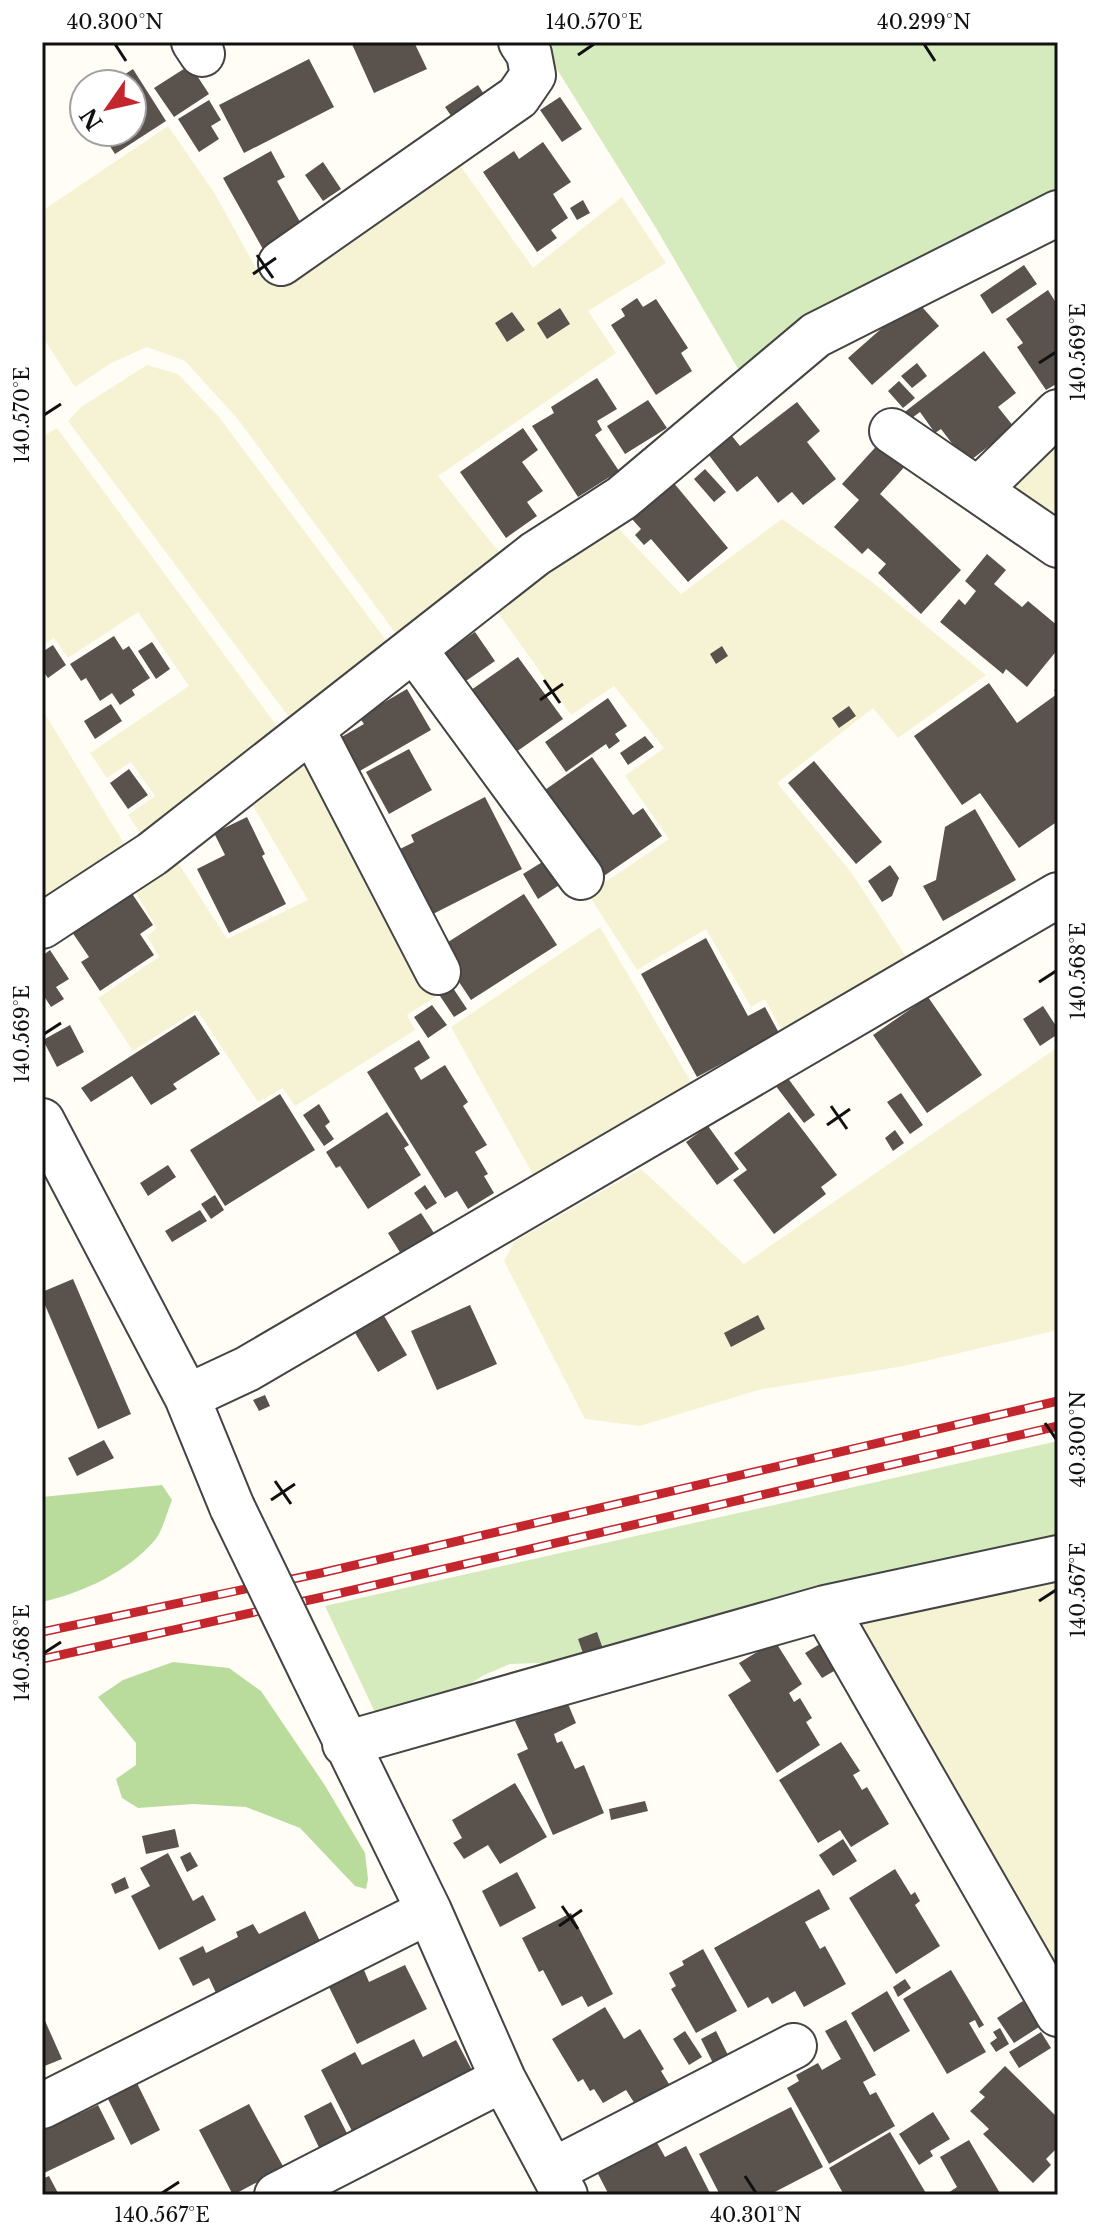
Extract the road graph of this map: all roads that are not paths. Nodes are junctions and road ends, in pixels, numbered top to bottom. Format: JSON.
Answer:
{"nodes":[{"id":1,"x":521,"y":42,"type":"edge"},
{"id":2,"x":1058,"y":213,"type":"edge"},
{"id":3,"x":281,"y":263,"type":"dead end"},
{"id":4,"x":1058,"y":412,"type":"edge"},
{"id":5,"x":892,"y":431,"type":"dead end"},
{"id":6,"x":979,"y":489,"type":"junction"},
{"id":7,"x":1058,"y":545,"type":"edge"},
{"id":8,"x":414,"y":649,"type":"junction"},
{"id":9,"x":312,"y":729,"type":"junction"},
{"id":10,"x":581,"y":877,"type":"dead end"},
{"id":11,"x":1058,"y":895,"type":"edge"},
{"id":12,"x":42,"y":926,"type":"edge"},
{"id":13,"x":438,"y":972,"type":"dead end"},
{"id":14,"x":42,"y":1121,"type":"edge"},
{"id":15,"x":187,"y":1397,"type":"junction"},
{"id":16,"x":1058,"y":1558,"type":"edge"},
{"id":17,"x":825,"y":1608,"type":"junction"},
{"id":18,"x":345,"y":1744,"type":"junction"},
{"id":19,"x":429,"y":1911,"type":"junction"},
{"id":20,"x":1058,"y":2014,"type":"edge"},
{"id":21,"x":794,"y":2046,"type":"dead end"},
{"id":22,"x":503,"y":2079,"type":"junction"},
{"id":23,"x":42,"y":2106,"type":"edge"},
{"id":24,"x":558,"y":2183,"type":"edge"},
{"id":25,"x":277,"y":2195,"type":"edge"}],
"edges":[{"from":1,"to":3,"type":"street"},
{"from":2,"to":8,"type":"street"},
{"from":4,"to":6,"type":"street"},
{"from":5,"to":6,"type":"street"},
{"from":6,"to":7,"type":"street"},
{"from":8,"to":9,"type":"street"},
{"from":8,"to":10,"type":"street"},
{"from":9,"to":12,"type":"street"},
{"from":9,"to":13,"type":"street"},
{"from":11,"to":15,"type":"street"},
{"from":14,"to":15,"type":"street"},
{"from":15,"to":18,"type":"street","bridge":true},
{"from":16,"to":17,"type":"street"},
{"from":17,"to":18,"type":"street"},
{"from":17,"to":20,"type":"street"},
{"from":18,"to":19,"type":"street"},
{"from":19,"to":22,"type":"street"},
{"from":19,"to":23,"type":"street"},
{"from":21,"to":24,"type":"street"},
{"from":22,"to":24,"type":"street"},
{"from":22,"to":25,"type":"street"}]}
